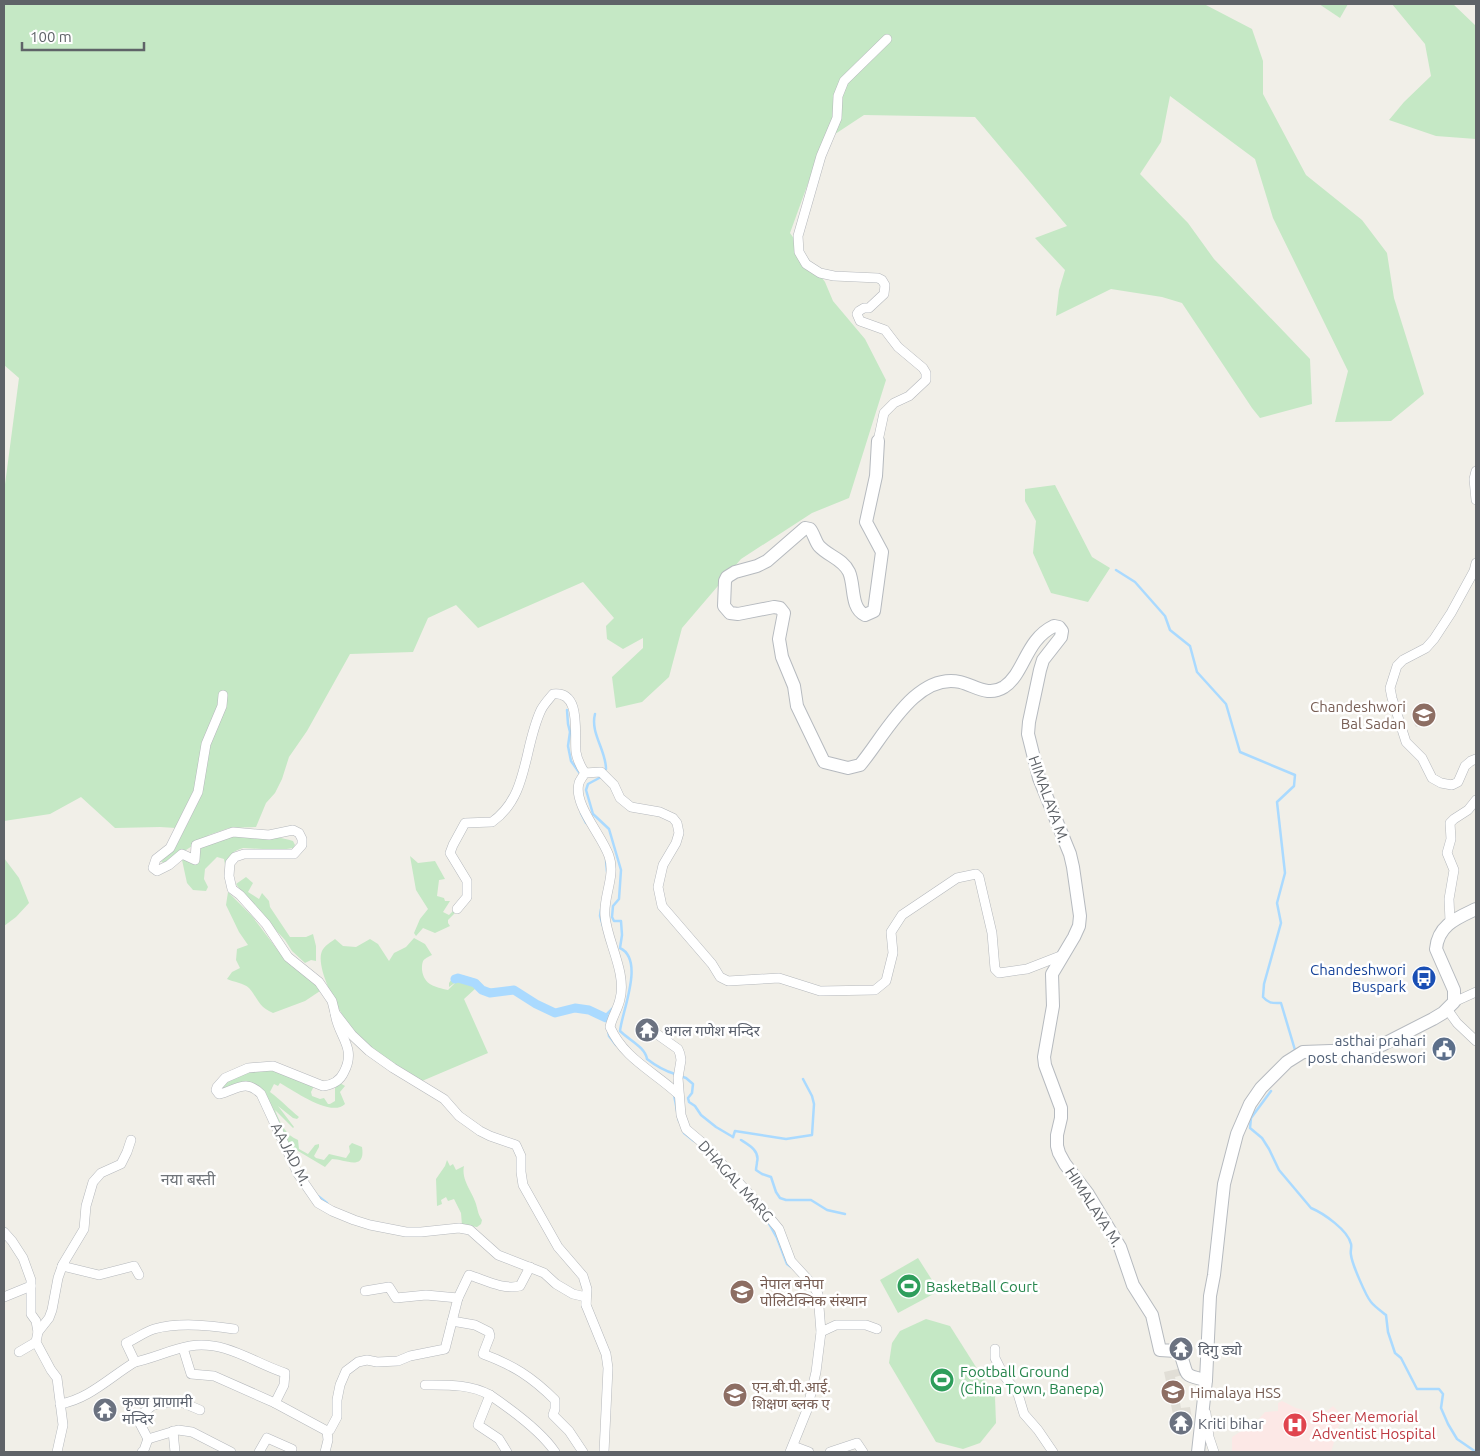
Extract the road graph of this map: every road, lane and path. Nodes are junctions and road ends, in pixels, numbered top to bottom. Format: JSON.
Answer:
{"nodes":[{"id":1,"x":887,"y":39,"type":"dead end"},
{"id":2,"x":878,"y":441,"type":"joint"},
{"id":3,"x":1476,"y":472,"type":"edge"},
{"id":4,"x":1476,"y":500,"type":"edge"},
{"id":5,"x":1476,"y":563,"type":"edge"},
{"id":6,"x":222,"y":695,"type":"dead end"},
{"id":7,"x":1476,"y":759,"type":"edge"},
{"id":8,"x":585,"y":773,"type":"junction"},
{"id":9,"x":1476,"y":800,"type":"edge"},
{"id":10,"x":457,"y":909,"type":"dead end"},
{"id":11,"x":1476,"y":909,"type":"edge"},
{"id":12,"x":1450,"y":921,"type":"junction"},
{"id":13,"x":1063,"y":955,"type":"junction"},
{"id":14,"x":1476,"y":992,"type":"edge"},
{"id":15,"x":1451,"y":1005,"type":"junction"},
{"id":16,"x":335,"y":1013,"type":"junction"},
{"id":17,"x":654,"y":1032,"type":"dead end"},
{"id":18,"x":1476,"y":1041,"type":"edge"},
{"id":19,"x":679,"y":1095,"type":"junction"},
{"id":20,"x":131,"y":1140,"type":"dead end"},
{"id":21,"x":4,"y":1232,"type":"edge"},
{"id":22,"x":62,"y":1266,"type":"junction"},
{"id":23,"x":530,"y":1267,"type":"junction"},
{"id":24,"x":139,"y":1275,"type":"dead end"},
{"id":25,"x":31,"y":1286,"type":"junction"},
{"id":26,"x":365,"y":1291,"type":"dead end"},
{"id":27,"x":4,"y":1297,"type":"edge"},
{"id":28,"x":458,"y":1298,"type":"junction"},
{"id":29,"x":586,"y":1305,"type":"junction"},
{"id":30,"x":452,"y":1321,"type":"junction"},
{"id":31,"x":234,"y":1329,"type":"dead end"},
{"id":32,"x":877,"y":1329,"type":"dead end"},
{"id":33,"x":38,"y":1332,"type":"junction"},
{"id":34,"x":821,"y":1332,"type":"junction"},
{"id":35,"x":36,"y":1342,"type":"junction"},
{"id":36,"x":183,"y":1348,"type":"junction"},
{"id":37,"x":994,"y":1349,"type":"dead end"},
{"id":38,"x":19,"y":1352,"type":"dead end"},
{"id":39,"x":135,"y":1362,"type":"junction"},
{"id":40,"x":1206,"y":1380,"type":"junction"},
{"id":41,"x":425,"y":1385,"type":"dead end"},
{"id":42,"x":490,"y":1395,"type":"junction"},
{"id":43,"x":1204,"y":1395,"type":"junction"},
{"id":44,"x":60,"y":1404,"type":"junction"},
{"id":45,"x":275,"y":1404,"type":"junction"},
{"id":46,"x":200,"y":1410,"type":"dead end"},
{"id":47,"x":173,"y":1431,"type":"junction"},
{"id":48,"x":327,"y":1431,"type":"junction"},
{"id":49,"x":148,"y":1438,"type":"junction"},
{"id":50,"x":292,"y":1449,"type":"dead end"},
{"id":51,"x":792,"y":1449,"type":"edge"},
{"id":52,"x":57,"y":1452,"type":"edge"},
{"id":53,"x":142,"y":1452,"type":"edge"},
{"id":54,"x":175,"y":1452,"type":"edge"},
{"id":55,"x":231,"y":1452,"type":"edge"},
{"id":56,"x":259,"y":1452,"type":"edge"},
{"id":57,"x":325,"y":1452,"type":"edge"},
{"id":58,"x":507,"y":1452,"type":"edge"},
{"id":59,"x":555,"y":1452,"type":"edge"},
{"id":60,"x":583,"y":1452,"type":"edge"},
{"id":61,"x":604,"y":1452,"type":"edge"},
{"id":62,"x":809,"y":1452,"type":"edge"},
{"id":63,"x":830,"y":1452,"type":"edge"},
{"id":64,"x":863,"y":1452,"type":"edge"},
{"id":65,"x":1053,"y":1452,"type":"edge"},
{"id":66,"x":1198,"y":1452,"type":"edge"},
{"id":67,"x":1214,"y":1452,"type":"edge"}],
"edges":[{"from":1,"to":2,"type":"street"},
{"from":2,"to":13,"type":"street","name":"HIMALAYA M."},
{"from":3,"to":4,"type":"street"},
{"from":5,"to":7,"type":"street"},
{"from":6,"to":16,"type":"street"},
{"from":8,"to":10,"type":"street"},
{"from":8,"to":13,"type":"street"},
{"from":8,"to":19,"type":"street"},
{"from":9,"to":12,"type":"street"},
{"from":11,"to":12,"type":"street"},
{"from":12,"to":15,"type":"street"},
{"from":13,"to":40,"type":"street","name":"HIMALAYA M."},
{"from":14,"to":15,"type":"street"},
{"from":15,"to":18,"type":"street"},
{"from":15,"to":40,"type":"street"},
{"from":16,"to":23,"type":"street","name":"AAJAD M."},
{"from":16,"to":29,"type":"street"},
{"from":17,"to":19,"type":"street","name":"DHAGAL MARG"},
{"from":19,"to":34,"type":"street","name":"DHAGAL MARG"},
{"from":20,"to":22,"type":"street"},
{"from":21,"to":25,"type":"street"},
{"from":22,"to":24,"type":"street"},
{"from":22,"to":33,"type":"street"},
{"from":23,"to":28,"type":"street"},
{"from":23,"to":29,"type":"street","name":"AAJAD M."},
{"from":25,"to":27,"type":"street"},
{"from":25,"to":33,"type":"street"},
{"from":26,"to":28,"type":"street"},
{"from":28,"to":30,"type":"street"},
{"from":29,"to":61,"type":"street","name":"AAJAD M."},
{"from":30,"to":48,"type":"street"},
{"from":30,"to":60,"type":"street"},
{"from":31,"to":39,"type":"street"},
{"from":32,"to":34,"type":"street"},
{"from":33,"to":35,"type":"street"},
{"from":34,"to":51,"type":"street","name":"DHAGAL MARG"},
{"from":35,"to":38,"type":"street"},
{"from":35,"to":44,"type":"street"},
{"from":36,"to":39,"type":"street"},
{"from":36,"to":45,"type":"street"},
{"from":36,"to":45,"type":"street"},
{"from":37,"to":65,"type":"street"},
{"from":39,"to":44,"type":"street"},
{"from":40,"to":43,"type":"street"},
{"from":41,"to":42,"type":"street"},
{"from":42,"to":58,"type":"street"},
{"from":42,"to":59,"type":"street"},
{"from":43,"to":66,"type":"street"},
{"from":43,"to":67,"type":"street"},
{"from":44,"to":52,"type":"street"},
{"from":45,"to":48,"type":"street"},
{"from":46,"to":49,"type":"street"},
{"from":47,"to":49,"type":"street"},
{"from":47,"to":54,"type":"street"},
{"from":47,"to":55,"type":"street"},
{"from":48,"to":57,"type":"street"},
{"from":49,"to":53,"type":"street"},
{"from":50,"to":56,"type":"street"},
{"from":51,"to":62,"type":"street"},
{"from":63,"to":64,"type":"street"}]}
